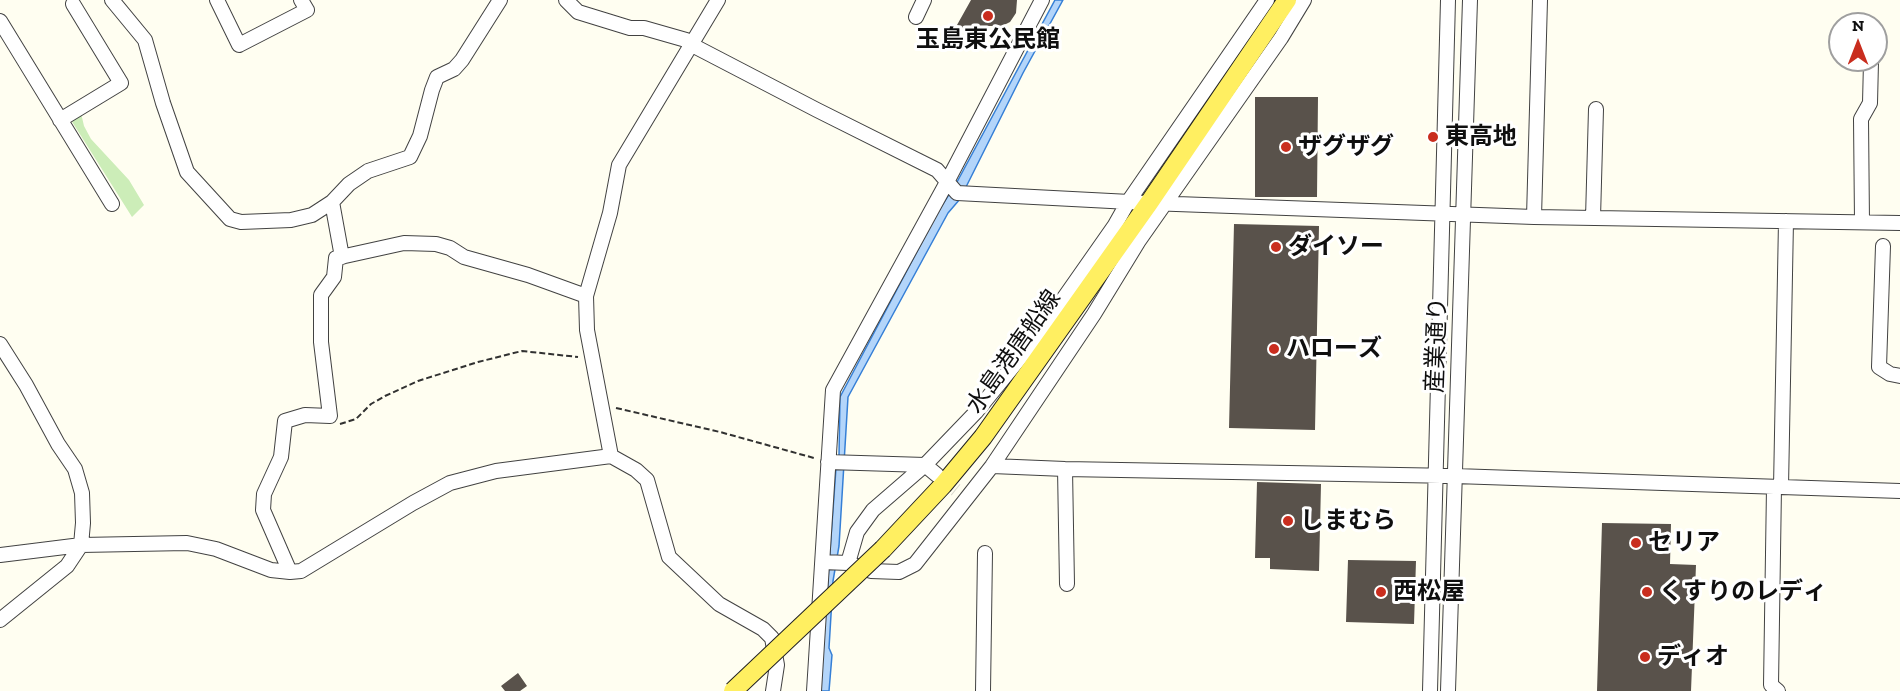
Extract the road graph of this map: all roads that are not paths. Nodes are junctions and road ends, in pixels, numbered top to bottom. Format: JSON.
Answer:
{"nodes":[{"id":1,"x":112,"y":0,"type":"edge"},
{"id":2,"x":217,"y":0,"type":"edge"},
{"id":3,"x":301,"y":0,"type":"edge"},
{"id":4,"x":500,"y":0,"type":"edge"},
{"id":5,"x":566,"y":0,"type":"edge"},
{"id":6,"x":718,"y":0,"type":"edge"},
{"id":7,"x":924,"y":0,"type":"edge"},
{"id":8,"x":1042,"y":0,"type":"edge"},
{"id":9,"x":1267,"y":0,"type":"edge"},
{"id":10,"x":1287,"y":0,"type":"edge"},
{"id":11,"x":1304,"y":0,"type":"edge"},
{"id":12,"x":1448,"y":0,"type":"edge"},
{"id":13,"x":1470,"y":0,"type":"edge"},
{"id":14,"x":1540,"y":0,"type":"edge"},
{"id":15,"x":73,"y":4,"type":"dead end"},
{"id":16,"x":916,"y":17,"type":"dead end"},
{"id":17,"x":0,"y":21,"type":"edge"},
{"id":18,"x":692,"y":45,"type":"junction"},
{"id":19,"x":1871,"y":72,"type":"edge"},
{"id":20,"x":1596,"y":109,"type":"dead end"},
{"id":21,"x":60,"y":120,"type":"junction"},
{"id":22,"x":946,"y":183,"type":"junction"},
{"id":23,"x":333,"y":202,"type":"junction"},
{"id":24,"x":1128,"y":202,"type":"junction"},
{"id":25,"x":1158,"y":203,"type":"junction"},
{"id":26,"x":112,"y":204,"type":"dead end"},
{"id":27,"x":1444,"y":213,"type":"junction"},
{"id":28,"x":1464,"y":214,"type":"junction"},
{"id":29,"x":1534,"y":217,"type":"junction"},
{"id":30,"x":1593,"y":218,"type":"junction"},
{"id":31,"x":1786,"y":221,"type":"junction"},
{"id":32,"x":1862,"y":222,"type":"junction"},
{"id":33,"x":1900,"y":223,"type":"edge"},
{"id":34,"x":1883,"y":246,"type":"dead end"},
{"id":35,"x":342,"y":257,"type":"junction"},
{"id":36,"x":586,"y":296,"type":"junction"},
{"id":37,"x":0,"y":344,"type":"edge"},
{"id":38,"x":1900,"y":376,"type":"edge"},
{"id":39,"x":611,"y":456,"type":"junction"},
{"id":40,"x":828,"y":462,"type":"junction"},
{"id":41,"x":925,"y":465,"type":"junction"},
{"id":42,"x":992,"y":466,"type":"junction"},
{"id":43,"x":1065,"y":469,"type":"junction"},
{"id":44,"x":938,"y":475,"type":"tunnel mouth"},
{"id":45,"x":1435,"y":476,"type":"junction"},
{"id":46,"x":1455,"y":476,"type":"junction"},
{"id":47,"x":1777,"y":487,"type":"junction"},
{"id":48,"x":956,"y":490,"type":"tunnel mouth"},
{"id":49,"x":1900,"y":491,"type":"edge"},
{"id":50,"x":968,"y":499,"type":"junction"},
{"id":51,"x":81,"y":545,"type":"junction"},
{"id":52,"x":985,"y":553,"type":"dead end"},
{"id":53,"x":0,"y":555,"type":"edge"},
{"id":54,"x":823,"y":562,"type":"junction"},
{"id":55,"x":848,"y":563,"type":"junction"},
{"id":56,"x":290,"y":572,"type":"junction"},
{"id":57,"x":1067,"y":584,"type":"dead end"},
{"id":58,"x":0,"y":621,"type":"edge"},
{"id":59,"x":733,"y":691,"type":"edge"},
{"id":60,"x":773,"y":691,"type":"edge"},
{"id":61,"x":814,"y":691,"type":"edge"},
{"id":62,"x":983,"y":691,"type":"edge"},
{"id":63,"x":1430,"y":691,"type":"edge"},
{"id":64,"x":1448,"y":691,"type":"edge"},
{"id":65,"x":1778,"y":691,"type":"edge"}],
"edges":[{"from":1,"to":23,"type":"street"},
{"from":2,"to":3,"type":"street"},
{"from":4,"to":23,"type":"street"},
{"from":5,"to":18,"type":"street"},
{"from":6,"to":18,"type":"street"},
{"from":7,"to":16,"type":"street"},
{"from":8,"to":22,"type":"street"},
{"from":9,"to":24,"type":"street"},
{"from":10,"to":25,"type":"main road","name":"水島港唐船線"},
{"from":11,"to":25,"type":"street"},
{"from":12,"to":27,"type":"street","name":"産業通り"},
{"from":13,"to":28,"type":"street","name":"産業通り"},
{"from":14,"to":29,"type":"street"},
{"from":15,"to":21,"type":"street"},
{"from":17,"to":21,"type":"street"},
{"from":18,"to":22,"type":"street"},
{"from":18,"to":36,"type":"street"},
{"from":19,"to":32,"type":"street"},
{"from":20,"to":30,"type":"street"},
{"from":21,"to":26,"type":"street"},
{"from":22,"to":24,"type":"street"},
{"from":22,"to":40,"type":"street"},
{"from":23,"to":35,"type":"street"},
{"from":24,"to":25,"type":"street"},
{"from":24,"to":41,"type":"street"},
{"from":25,"to":27,"type":"street"},
{"from":25,"to":42,"type":"street"},
{"from":25,"to":59,"type":"main road","name":"水島港唐船線","bridge":true},
{"from":27,"to":28,"type":"street"},
{"from":27,"to":45,"type":"street","name":"産業通り"},
{"from":28,"to":29,"type":"street"},
{"from":28,"to":46,"type":"street","name":"産業通り"},
{"from":29,"to":30,"type":"street"},
{"from":30,"to":31,"type":"street"},
{"from":31,"to":32,"type":"street"},
{"from":31,"to":47,"type":"street"},
{"from":32,"to":33,"type":"street"},
{"from":34,"to":38,"type":"street"},
{"from":35,"to":36,"type":"street"},
{"from":35,"to":56,"type":"street"},
{"from":36,"to":39,"type":"street"},
{"from":37,"to":51,"type":"street"},
{"from":39,"to":56,"type":"street"},
{"from":39,"to":60,"type":"street"},
{"from":40,"to":41,"type":"street"},
{"from":40,"to":54,"type":"street"},
{"from":41,"to":44,"type":"street"},
{"from":41,"to":55,"type":"street"},
{"from":42,"to":43,"type":"street"},
{"from":42,"to":50,"type":"street"},
{"from":43,"to":45,"type":"street"},
{"from":43,"to":57,"type":"street"},
{"from":45,"to":46,"type":"street"},
{"from":45,"to":63,"type":"street","name":"産業通り"},
{"from":46,"to":47,"type":"street"},
{"from":46,"to":64,"type":"street","name":"産業通り"},
{"from":47,"to":49,"type":"street"},
{"from":47,"to":65,"type":"street"},
{"from":48,"to":50,"type":"street"},
{"from":50,"to":55,"type":"street"},
{"from":51,"to":53,"type":"street"},
{"from":51,"to":56,"type":"street"},
{"from":51,"to":58,"type":"street"},
{"from":52,"to":62,"type":"street"},
{"from":54,"to":55,"type":"street"},
{"from":54,"to":61,"type":"street"}]}
